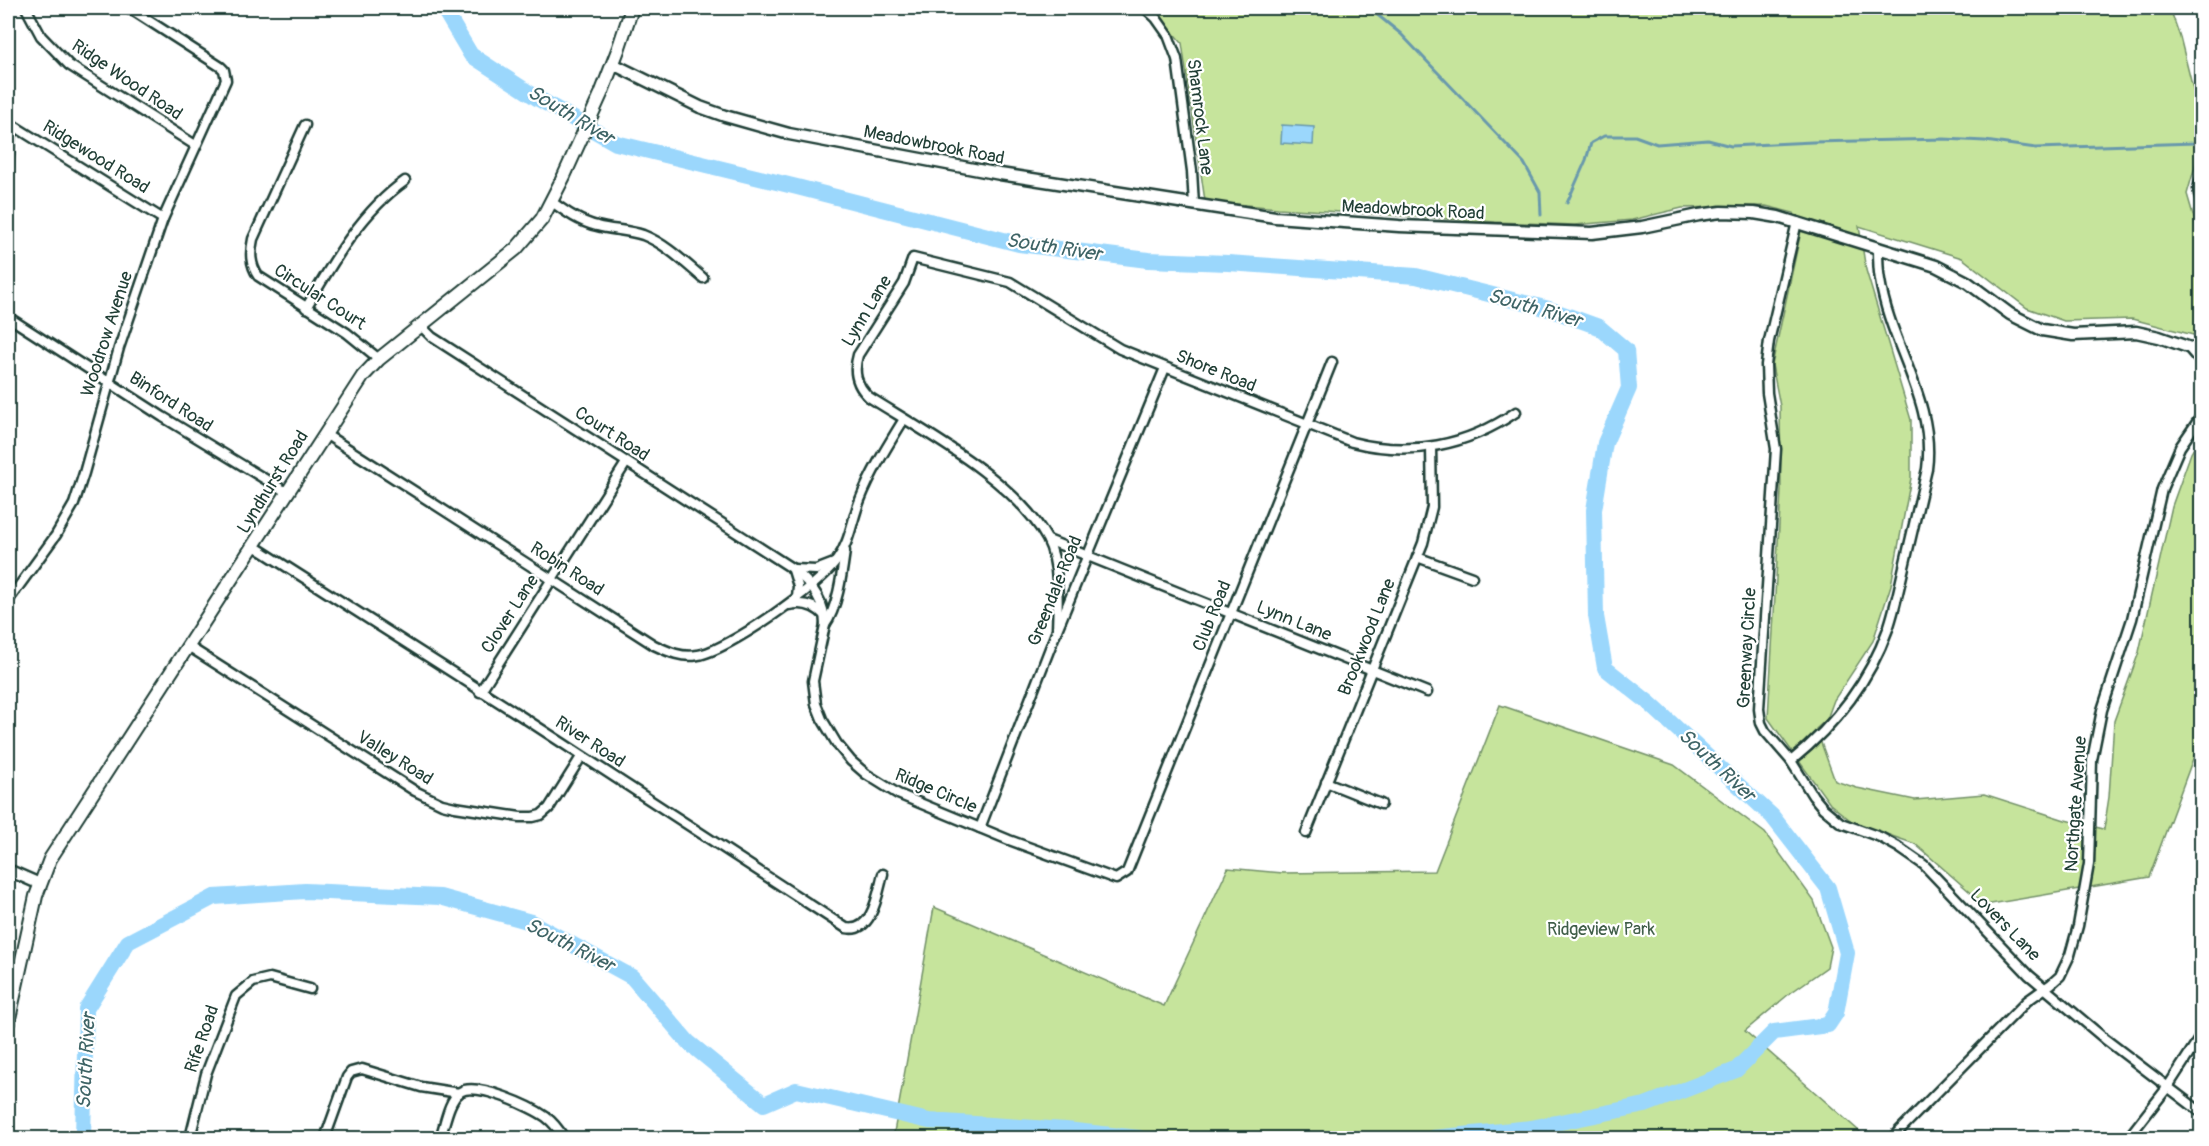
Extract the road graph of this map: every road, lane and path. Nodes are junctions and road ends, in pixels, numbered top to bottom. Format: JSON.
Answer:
{"nodes":[{"id":1,"x":26,"y":8,"type":"edge"},
{"id":2,"x":129,"y":8,"type":"edge"},
{"id":3,"x":632,"y":8,"type":"edge"},
{"id":4,"x":1145,"y":8,"type":"edge"},
{"id":5,"x":613,"y":64,"type":"junction"},
{"id":6,"x":9,"y":122,"type":"edge"},
{"id":7,"x":305,"y":125,"type":"dead end"},
{"id":8,"x":195,"y":145,"type":"junction"},
{"id":9,"x":8,"y":167,"type":"edge"},
{"id":10,"x":2202,"y":176,"type":"edge"},
{"id":11,"x":405,"y":181,"type":"dead end"},
{"id":12,"x":552,"y":202,"type":"junction"},
{"id":13,"x":1194,"y":205,"type":"junction"},
{"id":14,"x":2202,"y":207,"type":"edge"},
{"id":15,"x":163,"y":219,"type":"junction"},
{"id":16,"x":1797,"y":222,"type":"junction"},
{"id":17,"x":1878,"y":247,"type":"junction"},
{"id":18,"x":913,"y":258,"type":"joint"},
{"id":19,"x":703,"y":278,"type":"dead end"},
{"id":20,"x":306,"y":308,"type":"junction"},
{"id":21,"x":8,"y":317,"type":"edge"},
{"id":22,"x":420,"y":325,"type":"junction"},
{"id":23,"x":2189,"y":348,"type":"junction"},
{"id":24,"x":2202,"y":352,"type":"edge"},
{"id":25,"x":379,"y":359,"type":"junction"},
{"id":26,"x":1332,"y":362,"type":"dead end"},
{"id":27,"x":2202,"y":362,"type":"edge"},
{"id":28,"x":1165,"y":368,"type":"junction"},
{"id":29,"x":109,"y":382,"type":"junction"},
{"id":30,"x":1516,"y":412,"type":"dead end"},
{"id":31,"x":2202,"y":415,"type":"edge"},
{"id":32,"x":903,"y":419,"type":"junction"},
{"id":33,"x":1307,"y":424,"type":"junction"},
{"id":34,"x":325,"y":434,"type":"junction"},
{"id":35,"x":1431,"y":447,"type":"junction"},
{"id":36,"x":626,"y":463,"type":"junction"},
{"id":37,"x":288,"y":493,"type":"junction"},
{"id":38,"x":1048,"y":540,"type":"junction"},
{"id":39,"x":254,"y":546,"type":"junction"},
{"id":40,"x":845,"y":546,"type":"junction"},
{"id":41,"x":1087,"y":556,"type":"junction"},
{"id":42,"x":1417,"y":557,"type":"junction"},
{"id":43,"x":837,"y":562,"type":"junction"},
{"id":44,"x":791,"y":568,"type":"junction"},
{"id":45,"x":1472,"y":577,"type":"dead end"},
{"id":46,"x":552,"y":579,"type":"junction"},
{"id":47,"x":811,"y":587,"type":"junction"},
{"id":48,"x":797,"y":598,"type":"junction"},
{"id":49,"x":8,"y":601,"type":"edge"},
{"id":50,"x":786,"y":606,"type":"junction"},
{"id":51,"x":1231,"y":614,"type":"junction"},
{"id":52,"x":825,"y":620,"type":"junction"},
{"id":53,"x":1057,"y":630,"type":"junction"},
{"id":54,"x":188,"y":646,"type":"junction"},
{"id":55,"x":1372,"y":670,"type":"junction"},
{"id":56,"x":480,"y":692,"type":"junction"},
{"id":57,"x":1427,"y":692,"type":"dead end"},
{"id":58,"x":581,"y":757,"type":"junction"},
{"id":59,"x":1791,"y":761,"type":"junction"},
{"id":60,"x":1326,"y":782,"type":"junction"},
{"id":61,"x":1381,"y":804,"type":"dead end"},
{"id":62,"x":980,"y":828,"type":"junction"},
{"id":63,"x":1306,"y":833,"type":"dead end"},
{"id":64,"x":8,"y":870,"type":"edge"},
{"id":65,"x":883,"y":874,"type":"dead end"},
{"id":66,"x":1119,"y":879,"type":"joint"},
{"id":67,"x":40,"y":884,"type":"junction"},
{"id":68,"x":2045,"y":988,"type":"junction"},
{"id":69,"x":310,"y":989,"type":"dead end"},
{"id":70,"x":8,"y":1023,"type":"edge"},
{"id":71,"x":2202,"y":1034,"type":"edge"},
{"id":72,"x":2167,"y":1088,"type":"junction"},
{"id":73,"x":459,"y":1093,"type":"junction"},
{"id":74,"x":2202,"y":1113,"type":"edge"},
{"id":75,"x":190,"y":1138,"type":"edge"},
{"id":76,"x":326,"y":1138,"type":"edge"},
{"id":77,"x":440,"y":1138,"type":"edge"},
{"id":78,"x":564,"y":1138,"type":"edge"},
{"id":79,"x":1892,"y":1138,"type":"edge"},
{"id":80,"x":2128,"y":1138,"type":"edge"}],
"edges":[{"from":1,"to":8,"type":"street","name":"Ridge Wood Road"},
{"from":2,"to":8,"type":"street","name":"Woodrow Avenue"},
{"from":3,"to":5,"type":"main road","name":"Lyndhurst Road"},
{"from":4,"to":13,"type":"street","name":"Shamrock Lane"},
{"from":5,"to":12,"type":"main road","name":"Lyndhurst Road"},
{"from":5,"to":13,"type":"street","name":"Meadowbrook Road"},
{"from":6,"to":9,"type":"street"},
{"from":6,"to":15,"type":"street","name":"Ridgewood Road"},
{"from":7,"to":20,"type":"street","name":"Circular Court"},
{"from":8,"to":15,"type":"street","name":"Woodrow Avenue"},
{"from":10,"to":14,"type":"street"},
{"from":11,"to":20,"type":"street"},
{"from":12,"to":19,"type":"street"},
{"from":12,"to":22,"type":"main road","name":"Lyndhurst Road"},
{"from":13,"to":16,"type":"street","name":"Meadowbrook Road"},
{"from":15,"to":29,"type":"street","name":"Woodrow Avenue"},
{"from":16,"to":17,"type":"street","name":"Meadowbrook Road"},
{"from":16,"to":59,"type":"street","name":"Greenway Circle"},
{"from":17,"to":23,"type":"street","name":"Meadowbrook Road"},
{"from":17,"to":59,"type":"street"},
{"from":18,"to":28,"type":"street","name":"Shore Road"},
{"from":18,"to":32,"type":"street","name":"Lynn Lane"},
{"from":20,"to":25,"type":"street","name":"Circular Court"},
{"from":21,"to":29,"type":"street","name":"Binford Road"},
{"from":22,"to":25,"type":"main road","name":"Lyndhurst Road"},
{"from":22,"to":36,"type":"street","name":"Court Road"},
{"from":23,"to":24,"type":"street","name":"Meadowbrook Road"},
{"from":23,"to":27,"type":"street"},
{"from":25,"to":34,"type":"main road","name":"Lyndhurst Road"},
{"from":26,"to":33,"type":"street","name":"Club Road"},
{"from":28,"to":33,"type":"street","name":"Shore Road"},
{"from":28,"to":41,"type":"street","name":"Greendale Road"},
{"from":29,"to":37,"type":"street","name":"Binford Road"},
{"from":29,"to":49,"type":"street","name":"Woodrow Avenue"},
{"from":30,"to":35,"type":"street","name":"Shore Road"},
{"from":31,"to":68,"type":"street","name":"Northgate Avenue"},
{"from":32,"to":38,"type":"street","name":"Lynn Lane"},
{"from":32,"to":40,"type":"street","name":"Ridge Circle"},
{"from":33,"to":35,"type":"street","name":"Shore Road"},
{"from":33,"to":51,"type":"street","name":"Club Road"},
{"from":34,"to":37,"type":"main road","name":"Lyndhurst Road"},
{"from":34,"to":46,"type":"street","name":"Robin Road"},
{"from":35,"to":42,"type":"street","name":"Brookwood Lane"},
{"from":36,"to":44,"type":"street","name":"Court Road"},
{"from":36,"to":46,"type":"street","name":"Clover Lane"},
{"from":37,"to":39,"type":"main road","name":"Lyndhurst Road"},
{"from":38,"to":41,"type":"street","name":"Lynn Lane"},
{"from":38,"to":53,"type":"street","name":"Lynn Lane"},
{"from":39,"to":54,"type":"main road","name":"Lyndhurst Road"},
{"from":39,"to":56,"type":"street","name":"River Road"},
{"from":40,"to":43,"type":"street","name":"Ridge Circle"},
{"from":40,"to":52,"type":"street","name":"Ridge Circle"},
{"from":41,"to":51,"type":"street","name":"Lynn Lane"},
{"from":41,"to":53,"type":"street","name":"Greendale Road"},
{"from":42,"to":45,"type":"street"},
{"from":42,"to":55,"type":"street","name":"Brookwood Lane"},
{"from":43,"to":44,"type":"street"},
{"from":43,"to":47,"type":"street","name":"Ridge Circle"},
{"from":44,"to":47,"type":"street","name":"Court Road"},
{"from":44,"to":48,"type":"street"},
{"from":46,"to":50,"type":"street","name":"Robin Road"},
{"from":46,"to":56,"type":"street","name":"Clover Lane"},
{"from":47,"to":48,"type":"street","name":"Robin Road"},
{"from":47,"to":52,"type":"street"},
{"from":48,"to":50,"type":"street","name":"Robin Road"},
{"from":50,"to":52,"type":"street"},
{"from":51,"to":55,"type":"street","name":"Lynn Lane"},
{"from":51,"to":66,"type":"street","name":"Club Road"},
{"from":52,"to":62,"type":"street","name":"Ridge Circle"},
{"from":53,"to":62,"type":"street","name":"Greendale Road"},
{"from":54,"to":58,"type":"street","name":"Valley Road"},
{"from":54,"to":67,"type":"main road","name":"Lyndhurst Road"},
{"from":55,"to":57,"type":"street","name":"Lynn Lane"},
{"from":55,"to":60,"type":"street","name":"Brookwood Lane"},
{"from":56,"to":58,"type":"street","name":"River Road"},
{"from":58,"to":65,"type":"street","name":"River Road"},
{"from":59,"to":68,"type":"street","name":"Lovers Lane"},
{"from":60,"to":61,"type":"street"},
{"from":60,"to":63,"type":"street","name":"Brookwood Lane"},
{"from":62,"to":66,"type":"street","name":"Ridge Circle"},
{"from":64,"to":67,"type":"street"},
{"from":67,"to":70,"type":"main road","name":"Lyndhurst Road"},
{"from":68,"to":72,"type":"street","name":"Lovers Lane"},
{"from":68,"to":79,"type":"street","name":"Northgate Avenue"},
{"from":69,"to":75,"type":"street","name":"Rife Road"},
{"from":71,"to":72,"type":"street"},
{"from":72,"to":74,"type":"street","name":"Lovers Lane"},
{"from":72,"to":80,"type":"street"},
{"from":73,"to":76,"type":"street"},
{"from":73,"to":77,"type":"street"},
{"from":73,"to":78,"type":"street"}]}
